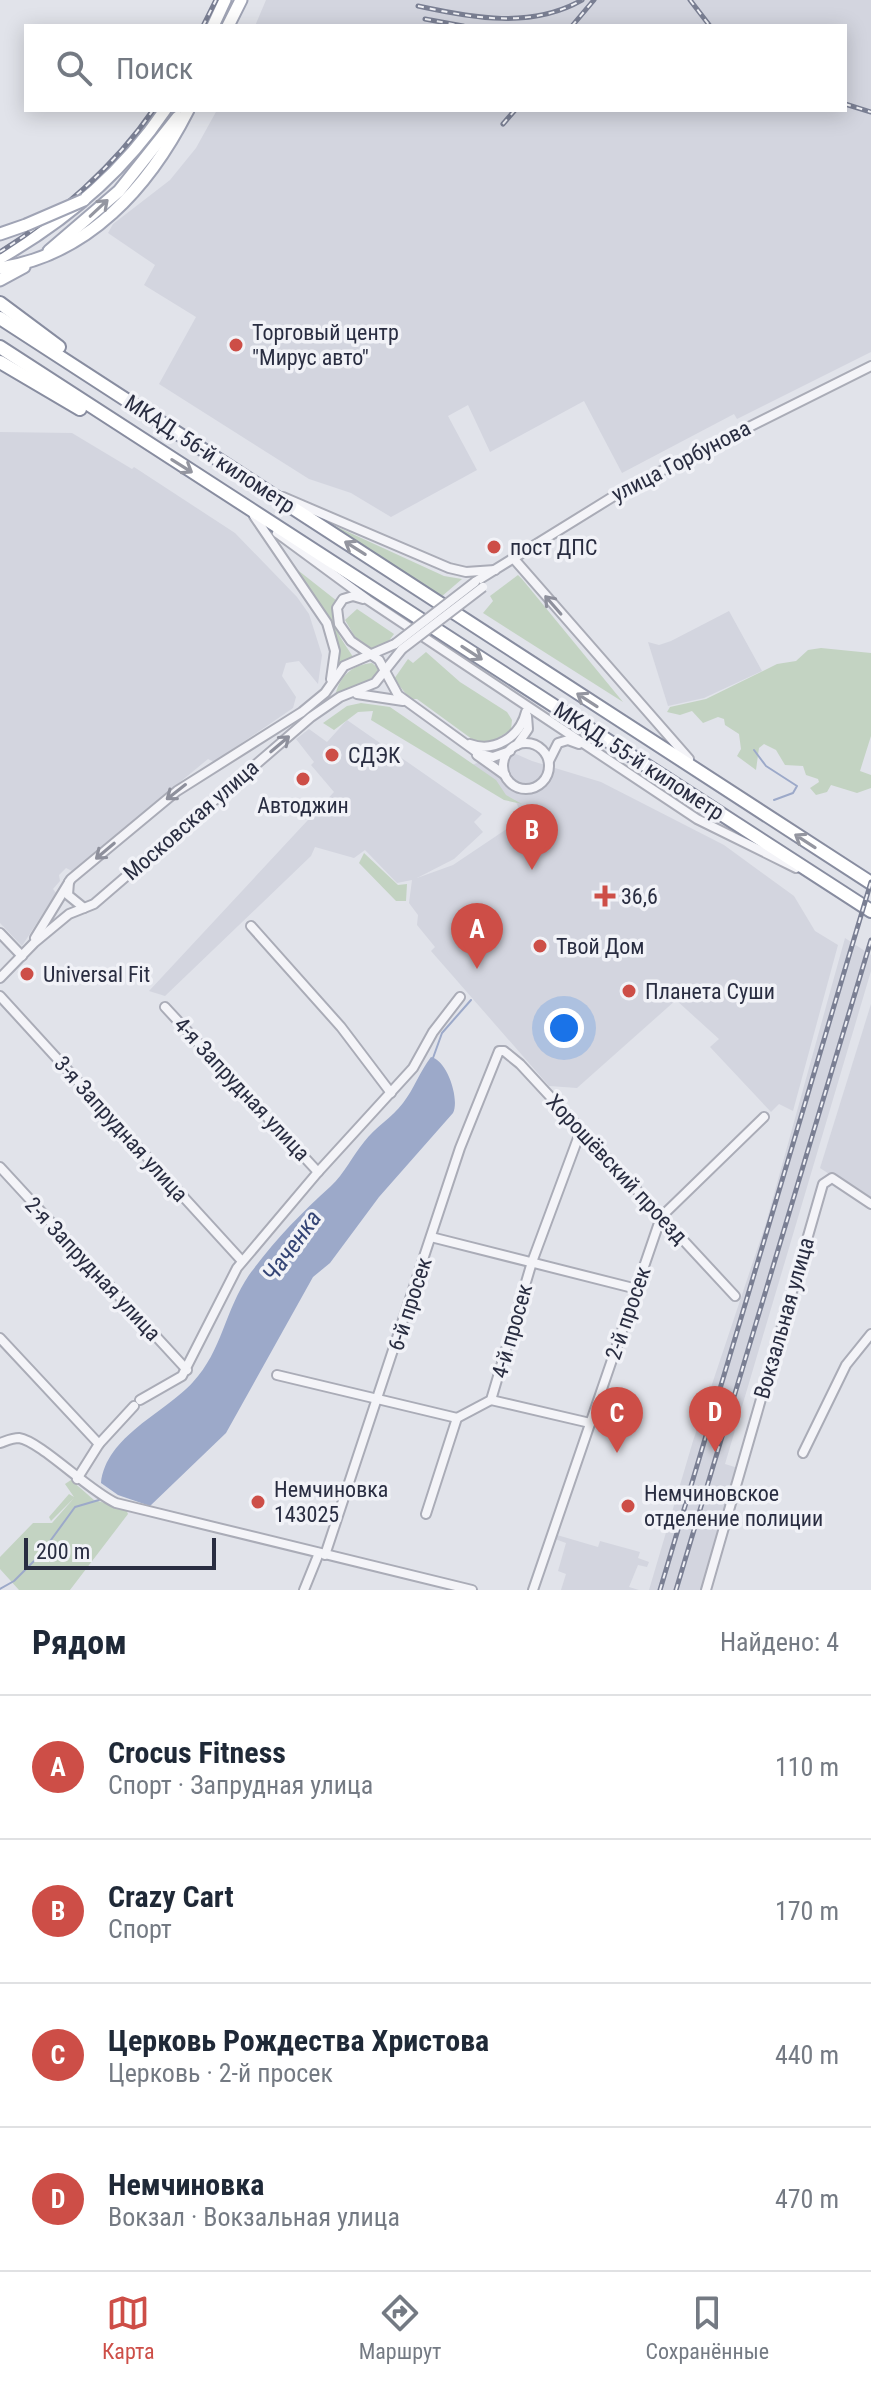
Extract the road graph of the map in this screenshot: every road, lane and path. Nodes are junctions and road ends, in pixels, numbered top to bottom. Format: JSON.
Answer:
{"nodes":[{"id":1,"x":225,"y":0,"type":"edge"},
{"id":2,"x":241,"y":0,"type":"edge"},
{"id":3,"x":214,"y":24,"type":"edge"},
{"id":4,"x":229,"y":24,"type":"edge"},
{"id":5,"x":164,"y":112,"type":"edge"},
{"id":6,"x":183,"y":112,"type":"edge"},
{"id":7,"x":184,"y":112,"type":"edge"},
{"id":8,"x":84,"y":200,"type":"junction"},
{"id":9,"x":0,"y":234,"type":"edge"},
{"id":10,"x":0,"y":258,"type":"edge"},
{"id":11,"x":0,"y":268,"type":"edge"},
{"id":12,"x":0,"y":280,"type":"edge"},
{"id":13,"x":0,"y":303,"type":"edge"},
{"id":14,"x":0,"y":318,"type":"edge"},
{"id":15,"x":0,"y":347,"type":"edge"},
{"id":16,"x":0,"y":362,"type":"edge"},
{"id":17,"x":871,"y":366,"type":"edge"},
{"id":18,"x":131,"y":402,"type":"junction"},
{"id":19,"x":140,"y":440,"type":"junction"},
{"id":20,"x":267,"y":492,"type":"junction"},
{"id":21,"x":238,"y":501,"type":"junction"},
{"id":22,"x":254,"y":516,"type":"junction"},
{"id":23,"x":514,"y":559,"type":"junction"},
{"id":24,"x":499,"y":569,"type":"junction"},
{"id":25,"x":476,"y":571,"type":"junction"},
{"id":26,"x":485,"y":577,"type":"junction"},
{"id":27,"x":479,"y":585,"type":"junction"},
{"id":28,"x":420,"y":591,"type":"joint"},
{"id":29,"x":368,"y":600,"type":"junction"},
{"id":30,"x":407,"y":611,"type":"joint"},
{"id":31,"x":398,"y":646,"type":"junction"},
{"id":32,"x":373,"y":656,"type":"junction"},
{"id":33,"x":384,"y":670,"type":"junction"},
{"id":34,"x":330,"y":683,"type":"junction"},
{"id":35,"x":503,"y":689,"type":"junction"},
{"id":36,"x":352,"y":694,"type":"junction"},
{"id":37,"x":335,"y":700,"type":"junction"},
{"id":38,"x":405,"y":701,"type":"junction"},
{"id":39,"x":526,"y":712,"type":"junction"},
{"id":40,"x":459,"y":738,"type":"junction"},
{"id":41,"x":513,"y":748,"type":"junction"},
{"id":42,"x":593,"y":750,"type":"junction"},
{"id":43,"x":549,"y":761,"type":"junction"},
{"id":44,"x":505,"y":776,"type":"junction"},
{"id":45,"x":720,"y":786,"type":"junction"},
{"id":46,"x":819,"y":877,"type":"junction"},
{"id":47,"x":69,"y":882,"type":"junction"},
{"id":48,"x":871,"y":883,"type":"edge"},
{"id":49,"x":834,"y":887,"type":"junction"},
{"id":50,"x":84,"y":908,"type":"junction"},
{"id":51,"x":871,"y":911,"type":"edge"},
{"id":52,"x":871,"y":920,"type":"edge"},
{"id":53,"x":251,"y":926,"type":"dead end"},
{"id":54,"x":0,"y":933,"type":"edge"},
{"id":55,"x":31,"y":946,"type":"junction"},
{"id":56,"x":22,"y":956,"type":"junction"},
{"id":57,"x":0,"y":978,"type":"edge"},
{"id":58,"x":0,"y":996,"type":"edge"},
{"id":59,"x":460,"y":997,"type":"dead end"},
{"id":60,"x":165,"y":1007,"type":"dead end"},
{"id":61,"x":496,"y":1054,"type":"joint"},
{"id":62,"x":391,"y":1093,"type":"junction"},
{"id":63,"x":764,"y":1117,"type":"dead end"},
{"id":64,"x":581,"y":1130,"type":"junction"},
{"id":65,"x":0,"y":1167,"type":"edge"},
{"id":66,"x":318,"y":1172,"type":"junction"},
{"id":67,"x":871,"y":1204,"type":"edge"},
{"id":68,"x":661,"y":1217,"type":"junction"},
{"id":69,"x":431,"y":1237,"type":"junction"},
{"id":70,"x":242,"y":1261,"type":"junction"},
{"id":71,"x":532,"y":1262,"type":"junction"},
{"id":72,"x":637,"y":1289,"type":"junction"},
{"id":73,"x":735,"y":1296,"type":"dead end"},
{"id":74,"x":871,"y":1334,"type":"edge"},
{"id":75,"x":0,"y":1338,"type":"edge"},
{"id":76,"x":187,"y":1370,"type":"junction"},
{"id":77,"x":277,"y":1375,"type":"dead end"},
{"id":78,"x":380,"y":1397,"type":"junction"},
{"id":79,"x":491,"y":1400,"type":"junction"},
{"id":80,"x":457,"y":1418,"type":"junction"},
{"id":81,"x":590,"y":1423,"type":"junction"},
{"id":82,"x":0,"y":1443,"type":"edge"},
{"id":83,"x":99,"y":1444,"type":"junction"},
{"id":84,"x":803,"y":1453,"type":"dead end"},
{"id":85,"x":77,"y":1479,"type":"junction"},
{"id":86,"x":426,"y":1514,"type":"dead end"},
{"id":87,"x":322,"y":1554,"type":"junction"},
{"id":88,"x":304,"y":1590,"type":"edge"},
{"id":89,"x":472,"y":1590,"type":"edge"},
{"id":90,"x":533,"y":1590,"type":"edge"},
{"id":91,"x":706,"y":1590,"type":"edge"}],
"edges":[{"from":1,"to":3,"type":"main road"},
{"from":2,"to":4,"type":"main road"},
{"from":5,"to":8,"type":"main road"},
{"from":12,"to":6,"type":"main road","one_way":true},
{"from":7,"to":11,"type":"main road"},
{"from":8,"to":9,"type":"main road","bridge":true},
{"from":8,"to":10,"type":"main road","bridge":true},
{"from":13,"to":18,"type":"highway"},
{"from":14,"to":18,"type":"highway","name":"МКАД, 56-й километр"},
{"from":15,"to":19,"type":"highway","name":"МКАД, 56-й километр"},
{"from":16,"to":19,"type":"highway"},
{"from":17,"to":23,"type":"street","name":"улица Горбунова"},
{"from":18,"to":20,"type":"highway","name":"МКАД, 56-й километр"},
{"from":19,"to":21,"type":"highway","name":"МКАД, 56-й километр","one_way":true},
{"from":20,"to":25,"type":"street"},
{"from":28,"to":20,"type":"highway","name":"МКАД, 56-й километр","one_way":true},
{"from":21,"to":22,"type":"street"},
{"from":21,"to":30,"type":"highway","name":"МКАД, 56-й километр"},
{"from":22,"to":29,"type":"street"},
{"from":22,"to":34,"type":"street"},
{"from":23,"to":24,"type":"street","name":"улица Горбунова"},
{"from":45,"to":23,"type":"street","one_way":true},
{"from":24,"to":25,"type":"street"},
{"from":24,"to":26,"type":"street","name":"улица Горбунова"},
{"from":24,"to":27,"type":"street","name":"улица Горбунова"},
{"from":25,"to":26,"type":"street"},
{"from":26,"to":27,"type":"street"},
{"from":27,"to":31,"type":"street","name":"улица Горбунова","bridge":true},
{"from":45,"to":28,"type":"highway","name":"МКАД, 55-й километр","one_way":true},
{"from":29,"to":32,"type":"street"},
{"from":29,"to":35,"type":"street"},
{"from":30,"to":46,"type":"highway","name":"МКАД, 55-й километр","one_way":true},
{"from":31,"to":32,"type":"street","name":"улица Горбунова"},
{"from":31,"to":33,"type":"street","name":"улица Горбунова"},
{"from":32,"to":33,"type":"street"},
{"from":32,"to":34,"type":"street","name":"Московская улица"},
{"from":33,"to":36,"type":"street","name":"улица Горбунова"},
{"from":33,"to":38,"type":"street"},
{"from":34,"to":37,"type":"street"},
{"from":34,"to":47,"type":"street","name":"Московская улица","one_way":true},
{"from":35,"to":39,"type":"street"},
{"from":35,"to":42,"type":"street"},
{"from":36,"to":37,"type":"street","name":"Московская улица"},
{"from":36,"to":38,"type":"street"},
{"from":50,"to":37,"type":"street","name":"Московская улица","one_way":true},
{"from":38,"to":40,"type":"street"},
{"from":39,"to":40,"type":"street"},
{"from":39,"to":41,"type":"street"},
{"from":40,"to":41,"type":"street"},
{"from":40,"to":44,"type":"street"},
{"from":41,"to":43,"type":"street"},
{"from":41,"to":44,"type":"street"},
{"from":42,"to":43,"type":"street"},
{"from":42,"to":46,"type":"street"},
{"from":43,"to":44,"type":"street"},
{"from":48,"to":45,"type":"highway","name":"МКАД, 55-й километр","one_way":true},
{"from":46,"to":49,"type":"highway","name":"МКАД, 55-й километр"},
{"from":47,"to":50,"type":"street"},
{"from":47,"to":55,"type":"street","name":"Московская улица"},
{"from":49,"to":51,"type":"highway","name":"МКАД, 55-й километр"},
{"from":49,"to":52,"type":"highway"},
{"from":50,"to":55,"type":"street","name":"Московская улица"},
{"from":53,"to":62,"type":"street"},
{"from":54,"to":56,"type":"street"},
{"from":55,"to":56,"type":"street","name":"Московская улица"},
{"from":56,"to":57,"type":"street","name":"Московская улица"},
{"from":58,"to":70,"type":"street","name":"3-я Запрудная улица"},
{"from":59,"to":62,"type":"street"},
{"from":60,"to":66,"type":"street","name":"4-я Запрудная улица"},
{"from":61,"to":64,"type":"street","name":"Хорошёвский проезд"},
{"from":61,"to":69,"type":"street","name":"6-й просек"},
{"from":62,"to":66,"type":"street"},
{"from":63,"to":68,"type":"street","name":"2-й просек"},
{"from":64,"to":68,"type":"street","name":"Хорошёвский проезд"},
{"from":64,"to":71,"type":"street","name":"4-й просек"},
{"from":65,"to":76,"type":"street","name":"2-я Запрудная улица"},
{"from":66,"to":70,"type":"street"},
{"from":67,"to":91,"type":"street","name":"Вокзальная улица"},
{"from":68,"to":72,"type":"street","name":"2-й просек"},
{"from":68,"to":73,"type":"street","name":"Хорошёвский проезд"},
{"from":69,"to":71,"type":"street"},
{"from":69,"to":78,"type":"street","name":"6-й просек"},
{"from":70,"to":76,"type":"street"},
{"from":71,"to":72,"type":"street"},
{"from":71,"to":79,"type":"street","name":"4-й просек"},
{"from":72,"to":81,"type":"street","name":"2-й просек"},
{"from":74,"to":84,"type":"street"},
{"from":75,"to":83,"type":"street"},
{"from":76,"to":83,"type":"street"},
{"from":77,"to":78,"type":"street"},
{"from":78,"to":80,"type":"street"},
{"from":78,"to":87,"type":"street","name":"6-й просек"},
{"from":79,"to":80,"type":"street","name":"4-й просек"},
{"from":79,"to":81,"type":"street"},
{"from":80,"to":86,"type":"street"},
{"from":81,"to":90,"type":"street","name":"2-й просек"},
{"from":82,"to":85,"type":"street"},
{"from":83,"to":85,"type":"street"},
{"from":85,"to":87,"type":"street"},
{"from":87,"to":88,"type":"street","name":"6-й просек"},
{"from":87,"to":89,"type":"street"}]}
